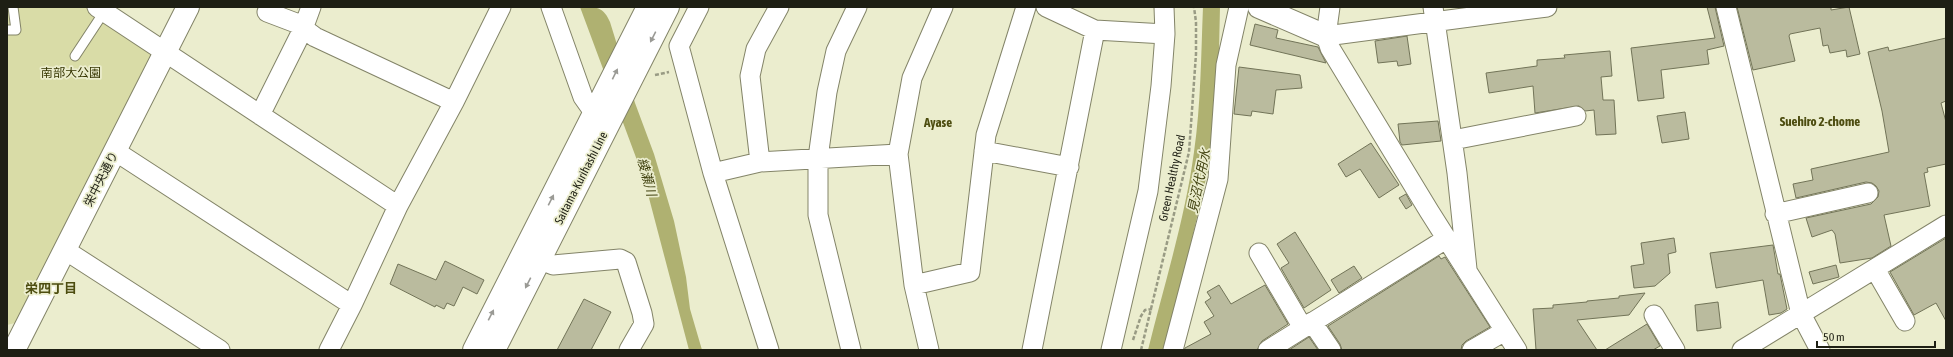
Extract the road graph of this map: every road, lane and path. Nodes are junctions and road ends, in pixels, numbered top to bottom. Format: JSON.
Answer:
{"nodes":[{"id":1,"x":13,"y":7,"type":"edge"},
{"id":2,"x":188,"y":7,"type":"edge"},
{"id":3,"x":311,"y":7,"type":"edge"},
{"id":4,"x":501,"y":7,"type":"edge"},
{"id":5,"x":552,"y":7,"type":"edge"},
{"id":6,"x":648,"y":7,"type":"edge"},
{"id":7,"x":668,"y":7,"type":"edge"},
{"id":8,"x":699,"y":7,"type":"edge"},
{"id":9,"x":779,"y":7,"type":"edge"},
{"id":10,"x":857,"y":7,"type":"edge"},
{"id":11,"x":943,"y":7,"type":"edge"},
{"id":12,"x":1026,"y":7,"type":"edge"},
{"id":13,"x":1046,"y":7,"type":"edge"},
{"id":14,"x":1164,"y":7,"type":"edge"},
{"id":15,"x":1194,"y":7,"type":"edge"},
{"id":16,"x":1239,"y":7,"type":"edge"},
{"id":17,"x":1260,"y":7,"type":"edge"},
{"id":18,"x":1330,"y":7,"type":"edge"},
{"id":19,"x":1547,"y":7,"type":"edge"},
{"id":20,"x":1726,"y":7,"type":"edge"},
{"id":21,"x":101,"y":9,"type":"edge"},
{"id":22,"x":268,"y":9,"type":"edge"},
{"id":23,"x":1510,"y":10,"type":"edge"},
{"id":24,"x":1434,"y":15,"type":"edge"},
{"id":25,"x":303,"y":29,"type":"junction"},
{"id":26,"x":7,"y":30,"type":"edge"},
{"id":27,"x":1095,"y":30,"type":"junction"},
{"id":28,"x":1165,"y":34,"type":"junction"},
{"id":29,"x":1326,"y":36,"type":"junction"},
{"id":30,"x":166,"y":52,"type":"junction"},
{"id":31,"x":75,"y":56,"type":"dead end"},
{"id":32,"x":645,"y":71,"type":"junction"},
{"id":33,"x":671,"y":72,"type":"dead end"},
{"id":34,"x":454,"y":102,"type":"junction"},
{"id":35,"x":601,"y":114,"type":"junction"},
{"id":36,"x":260,"y":115,"type":"junction"},
{"id":37,"x":1576,"y":116,"type":"dead end"},
{"id":38,"x":1453,"y":140,"type":"junction"},
{"id":39,"x":115,"y":151,"type":"junction"},
{"id":40,"x":984,"y":151,"type":"junction"},
{"id":41,"x":898,"y":154,"type":"junction"},
{"id":42,"x":818,"y":158,"type":"junction"},
{"id":43,"x":760,"y":162,"type":"junction"},
{"id":44,"x":1069,"y":167,"type":"junction"},
{"id":45,"x":713,"y":173,"type":"junction"},
{"id":46,"x":1868,"y":193,"type":"dead end"},
{"id":47,"x":398,"y":206,"type":"junction"},
{"id":48,"x":1775,"y":214,"type":"junction"},
{"id":49,"x":1946,"y":225,"type":"edge"},
{"id":50,"x":1446,"y":239,"type":"junction"},
{"id":51,"x":65,"y":250,"type":"junction"},
{"id":52,"x":1259,"y":253,"type":"dead end"},
{"id":53,"x":540,"y":260,"type":"junction"},
{"id":54,"x":1875,"y":269,"type":"junction"},
{"id":55,"x":1468,"y":274,"type":"junction"},
{"id":56,"x":914,"y":285,"type":"junction"},
{"id":57,"x":352,"y":305,"type":"junction"},
{"id":58,"x":1152,"y":309,"type":"junction"},
{"id":59,"x":1801,"y":314,"type":"junction"},
{"id":60,"x":1654,"y":315,"type":"dead end"},
{"id":61,"x":1905,"y":321,"type":"dead end"},
{"id":62,"x":1307,"y":325,"type":"junction"},
{"id":63,"x":1505,"y":331,"type":"junction"},
{"id":64,"x":1131,"y":343,"type":"dead end"},
{"id":65,"x":18,"y":344,"type":"edge"},
{"id":66,"x":220,"y":350,"type":"edge"},
{"id":67,"x":328,"y":350,"type":"edge"},
{"id":68,"x":474,"y":350,"type":"edge"},
{"id":69,"x":494,"y":350,"type":"edge"},
{"id":70,"x":629,"y":350,"type":"edge"},
{"id":71,"x":769,"y":350,"type":"edge"},
{"id":72,"x":851,"y":350,"type":"edge"},
{"id":73,"x":929,"y":350,"type":"edge"},
{"id":74,"x":1032,"y":350,"type":"edge"},
{"id":75,"x":1111,"y":350,"type":"edge"},
{"id":76,"x":1141,"y":350,"type":"edge"},
{"id":77,"x":1173,"y":350,"type":"edge"},
{"id":78,"x":1268,"y":350,"type":"edge"},
{"id":79,"x":1331,"y":350,"type":"edge"},
{"id":80,"x":1472,"y":350,"type":"edge"},
{"id":81,"x":1517,"y":350,"type":"edge"},
{"id":82,"x":1675,"y":350,"type":"edge"},
{"id":83,"x":1742,"y":350,"type":"edge"},
{"id":84,"x":1820,"y":350,"type":"edge"}],
"edges":[{"from":1,"to":26,"type":"lane"},
{"from":2,"to":30,"type":"main road","name":"栄中央通り"},
{"from":3,"to":25,"type":"street"},
{"from":4,"to":34,"type":"street"},
{"from":5,"to":35,"type":"street"},
{"from":35,"to":6,"type":"main road","name":"Saitama-Kurihashi Line","one_way":true},
{"from":7,"to":32,"type":"main road","name":"Saitama-Kurihashi Line","one_way":true},
{"from":8,"to":45,"type":"street"},
{"from":9,"to":43,"type":"street"},
{"from":10,"to":42,"type":"street"},
{"from":11,"to":41,"type":"street"},
{"from":12,"to":40,"type":"street"},
{"from":13,"to":27,"type":"street"},
{"from":14,"to":28,"type":"street"},
{"from":15,"to":58,"type":"path","name":"Green Healthy Road"},
{"from":16,"to":77,"type":"street"},
{"from":17,"to":29,"type":"main road"},
{"from":18,"to":29,"type":"street"},
{"from":19,"to":23,"type":"street"},
{"from":20,"to":48,"type":"street"},
{"from":21,"to":30,"type":"street"},
{"from":21,"to":31,"type":"lane"},
{"from":22,"to":25,"type":"street"},
{"from":23,"to":24,"type":"street"},
{"from":24,"to":29,"type":"street"},
{"from":24,"to":38,"type":"street"},
{"from":25,"to":34,"type":"street"},
{"from":25,"to":36,"type":"street"},
{"from":27,"to":28,"type":"street"},
{"from":27,"to":44,"type":"street"},
{"from":28,"to":75,"type":"street"},
{"from":29,"to":50,"type":"street"},
{"from":30,"to":36,"type":"street"},
{"from":30,"to":39,"type":"main road","name":"栄中央通り"},
{"from":32,"to":33,"type":"path"},
{"from":32,"to":35,"type":"main road","name":"Saitama-Kurihashi Line"},
{"from":34,"to":47,"type":"street"},
{"from":35,"to":53,"type":"main road","name":"Saitama-Kurihashi Line"},
{"from":68,"to":35,"type":"main road","name":"Saitama-Kurihashi Line","one_way":true},
{"from":36,"to":47,"type":"street"},
{"from":37,"to":38,"type":"street"},
{"from":38,"to":55,"type":"street"},
{"from":39,"to":51,"type":"main road","name":"栄中央通り"},
{"from":39,"to":57,"type":"street"},
{"from":40,"to":44,"type":"street"},
{"from":40,"to":56,"type":"street"},
{"from":41,"to":42,"type":"street"},
{"from":41,"to":56,"type":"street"},
{"from":42,"to":43,"type":"street"},
{"from":42,"to":72,"type":"street"},
{"from":43,"to":45,"type":"street"},
{"from":44,"to":74,"type":"street"},
{"from":45,"to":71,"type":"street"},
{"from":46,"to":48,"type":"street"},
{"from":47,"to":57,"type":"street"},
{"from":48,"to":59,"type":"street"},
{"from":49,"to":54,"type":"street"},
{"from":50,"to":55,"type":"street"},
{"from":50,"to":62,"type":"street"},
{"from":51,"to":65,"type":"main road","name":"栄中央通り"},
{"from":51,"to":66,"type":"street"},
{"from":52,"to":62,"type":"street"},
{"from":53,"to":69,"type":"main road","name":"Saitama-Kurihashi Line","one_way":true},
{"from":53,"to":70,"type":"street"},
{"from":54,"to":59,"type":"street"},
{"from":54,"to":61,"type":"street"},
{"from":55,"to":63,"type":"street"},
{"from":56,"to":73,"type":"street"},
{"from":57,"to":67,"type":"street"},
{"from":58,"to":64,"type":"path"},
{"from":58,"to":76,"type":"path","name":"Green Healthy Road"},
{"from":59,"to":83,"type":"street"},
{"from":59,"to":84,"type":"street"},
{"from":60,"to":82,"type":"street"},
{"from":62,"to":78,"type":"street"},
{"from":62,"to":79,"type":"street"},
{"from":63,"to":80,"type":"street"},
{"from":63,"to":81,"type":"street"}]}
